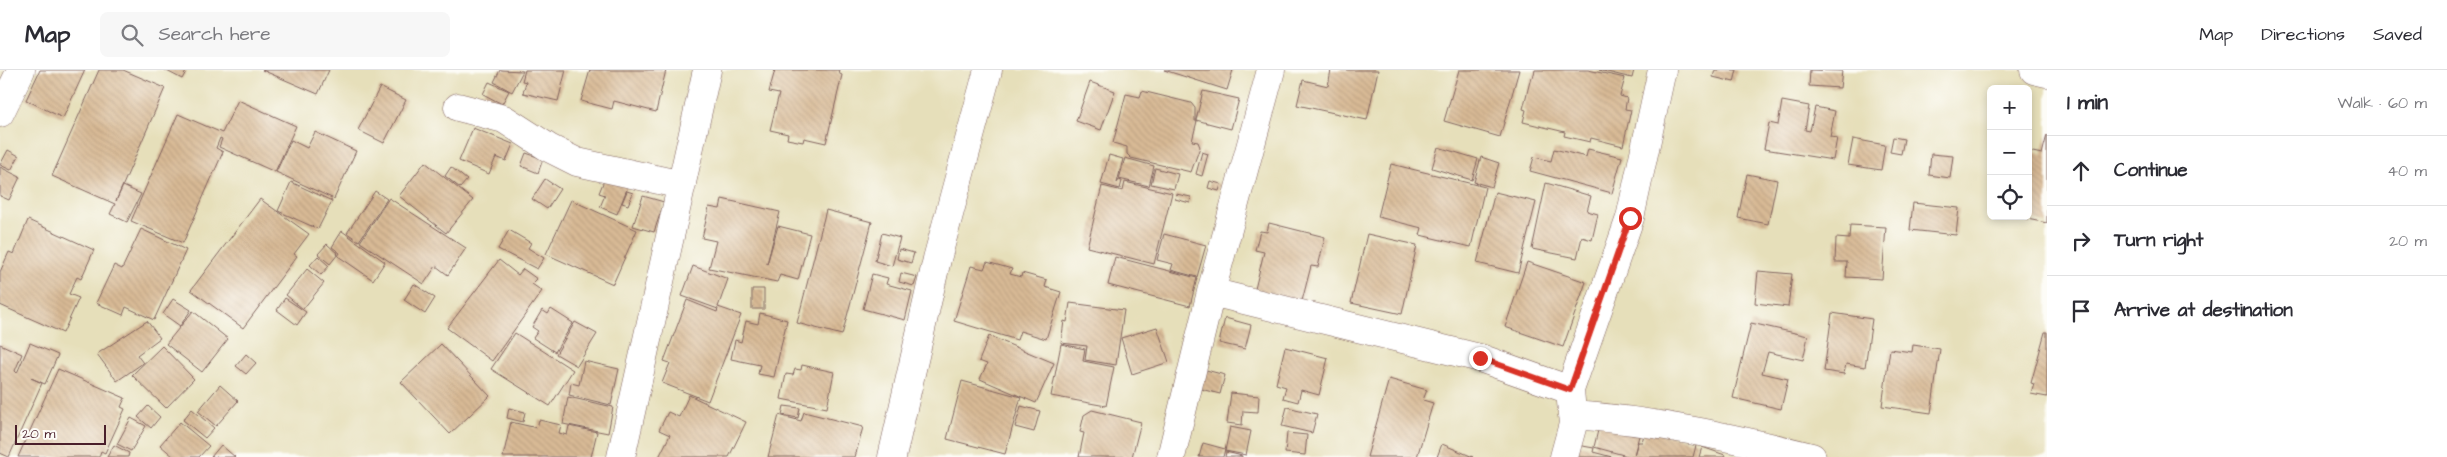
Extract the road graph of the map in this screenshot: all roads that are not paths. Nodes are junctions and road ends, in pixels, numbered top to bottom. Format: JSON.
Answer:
{"nodes":[{"id":1,"x":21,"y":70,"type":"edge"},
{"id":2,"x":708,"y":70,"type":"edge"},
{"id":3,"x":988,"y":70,"type":"edge"},
{"id":4,"x":1271,"y":70,"type":"edge"},
{"id":5,"x":1662,"y":70,"type":"edge"},
{"id":6,"x":2034,"y":70,"type":"edge"},
{"id":7,"x":2047,"y":73,"type":"edge"},
{"id":8,"x":458,"y":107,"type":"dead end"},
{"id":9,"x":0,"y":113,"type":"edge"},
{"id":10,"x":682,"y":185,"type":"junction"},
{"id":11,"x":1211,"y":292,"type":"junction"},
{"id":12,"x":1571,"y":402,"type":"junction"},
{"id":13,"x":622,"y":457,"type":"edge"},
{"id":14,"x":892,"y":457,"type":"edge"},
{"id":15,"x":1172,"y":457,"type":"edge"},
{"id":16,"x":1564,"y":457,"type":"edge"},
{"id":17,"x":1812,"y":457,"type":"edge"}],
"edges":[{"from":1,"to":9,"type":"street"},
{"from":2,"to":10,"type":"street"},
{"from":3,"to":14,"type":"street"},
{"from":4,"to":11,"type":"street"},
{"from":5,"to":12,"type":"street"},
{"from":6,"to":7,"type":"street"},
{"from":8,"to":10,"type":"street"},
{"from":10,"to":13,"type":"street"},
{"from":11,"to":12,"type":"street"},
{"from":11,"to":15,"type":"street"},
{"from":12,"to":16,"type":"street"},
{"from":12,"to":17,"type":"street"}]}
